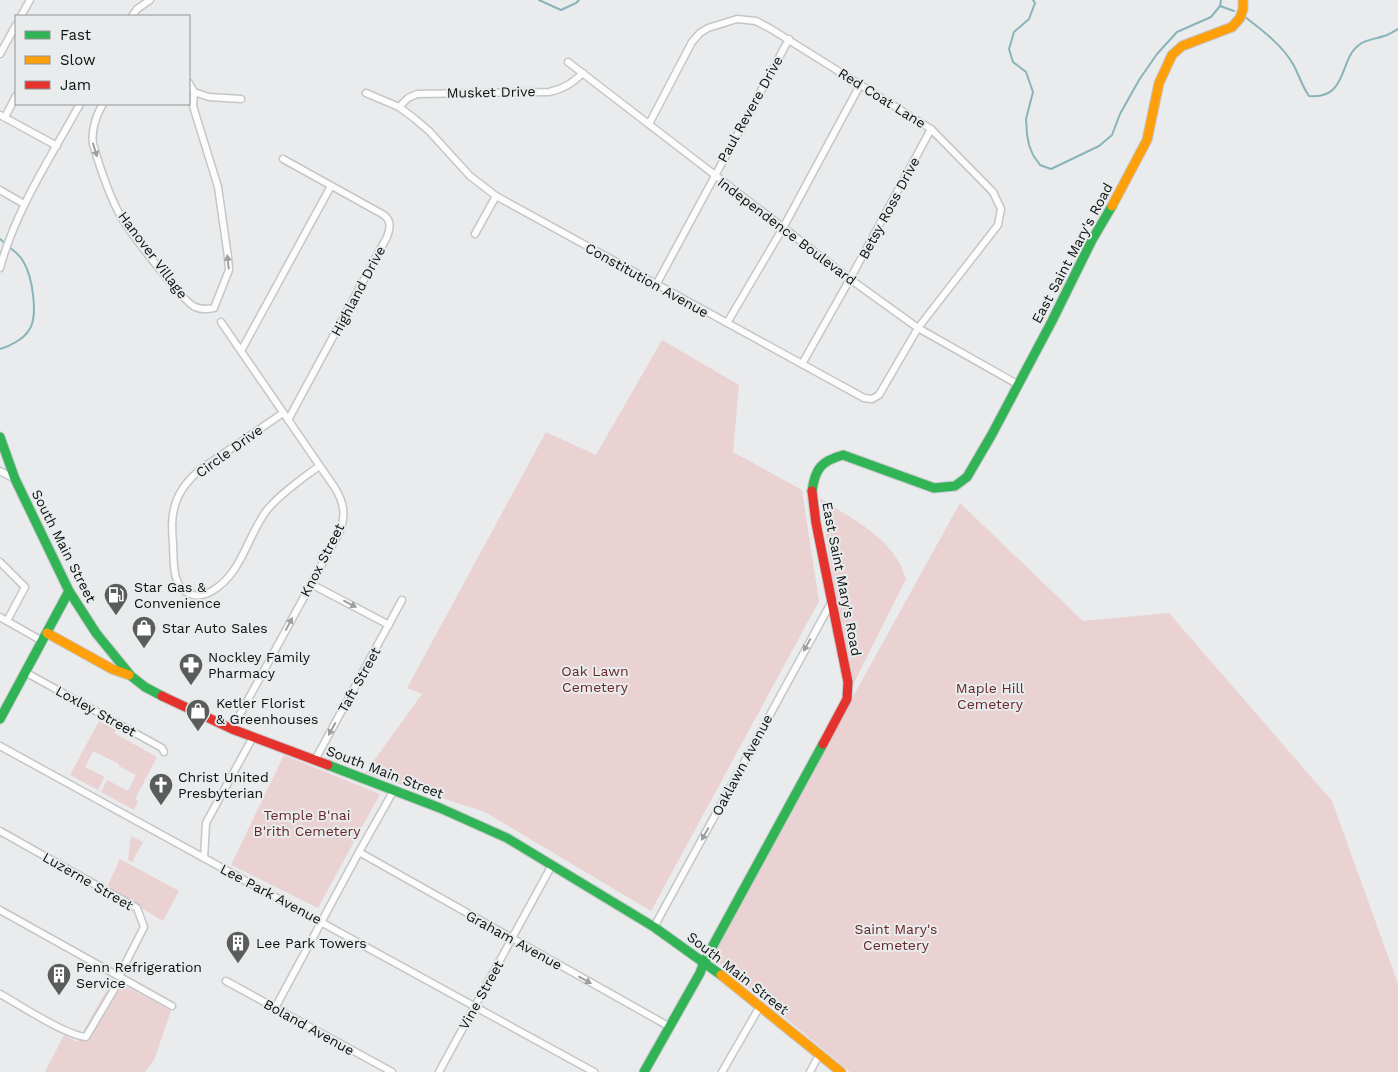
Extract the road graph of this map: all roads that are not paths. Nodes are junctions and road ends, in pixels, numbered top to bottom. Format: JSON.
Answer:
{"nodes":[{"id":1,"x":30,"y":0,"type":"edge"},
{"id":2,"x":150,"y":0,"type":"edge"},
{"id":3,"x":1243,"y":0,"type":"edge"},
{"id":4,"x":22,"y":15,"type":"edge"},
{"id":5,"x":133,"y":15,"type":"edge"},
{"id":6,"x":15,"y":27,"type":"edge"},
{"id":7,"x":789,"y":40,"type":"junction"},
{"id":8,"x":0,"y":54,"type":"edge"},
{"id":9,"x":568,"y":62,"type":"dead end"},
{"id":10,"x":583,"y":73,"type":"junction"},
{"id":11,"x":190,"y":85,"type":"edge"},
{"id":12,"x":860,"y":85,"type":"junction"},
{"id":13,"x":194,"y":92,"type":"junction"},
{"id":14,"x":366,"y":93,"type":"dead end"},
{"id":15,"x":15,"y":97,"type":"edge"},
{"id":16,"x":241,"y":99,"type":"dead end"},
{"id":17,"x":79,"y":105,"type":"edge"},
{"id":18,"x":103,"y":105,"type":"edge"},
{"id":19,"x":399,"y":107,"type":"junction"},
{"id":20,"x":2,"y":116,"type":"edge"},
{"id":21,"x":648,"y":124,"type":"junction"},
{"id":22,"x":931,"y":129,"type":"junction"},
{"id":23,"x":57,"y":146,"type":"junction"},
{"id":24,"x":283,"y":159,"type":"dead end"},
{"id":25,"x":714,"y":175,"type":"junction"},
{"id":26,"x":332,"y":186,"type":"junction"},
{"id":27,"x":0,"y":190,"type":"edge"},
{"id":28,"x":496,"y":196,"type":"junction"},
{"id":29,"x":24,"y":204,"type":"junction"},
{"id":30,"x":783,"y":228,"type":"junction"},
{"id":31,"x":475,"y":234,"type":"dead end"},
{"id":32,"x":0,"y":268,"type":"edge"},
{"id":33,"x":850,"y":280,"type":"junction"},
{"id":34,"x":656,"y":285,"type":"junction"},
{"id":35,"x":221,"y":322,"type":"dead end"},
{"id":36,"x":727,"y":323,"type":"junction"},
{"id":37,"x":918,"y":328,"type":"junction"},
{"id":38,"x":241,"y":351,"type":"junction"},
{"id":39,"x":802,"y":364,"type":"junction"},
{"id":40,"x":1017,"y":384,"type":"junction"},
{"id":41,"x":283,"y":413,"type":"junction"},
{"id":42,"x":288,"y":420,"type":"junction"},
{"id":43,"x":0,"y":437,"type":"edge"},
{"id":44,"x":319,"y":466,"type":"junction"},
{"id":45,"x":0,"y":471,"type":"edge"},
{"id":46,"x":15,"y":479,"type":"junction"},
{"id":47,"x":0,"y":562,"type":"edge"},
{"id":48,"x":311,"y":584,"type":"junction"},
{"id":49,"x":69,"y":591,"type":"junction"},
{"id":50,"x":402,"y":600,"type":"dead end"},
{"id":51,"x":831,"y":603,"type":"junction"},
{"id":52,"x":0,"y":617,"type":"edge"},
{"id":53,"x":7,"y":621,"type":"junction"},
{"id":54,"x":389,"y":625,"type":"junction"},
{"id":55,"x":44,"y":637,"type":"junction"},
{"id":56,"x":25,"y":672,"type":"junction"},
{"id":57,"x":131,"y":676,"type":"junction"},
{"id":58,"x":0,"y":719,"type":"edge"},
{"id":59,"x":232,"y":729,"type":"junction"},
{"id":60,"x":253,"y":737,"type":"junction"},
{"id":61,"x":0,"y":746,"type":"edge"},
{"id":62,"x":164,"y":752,"type":"dead end"},
{"id":63,"x":315,"y":760,"type":"junction"},
{"id":64,"x":394,"y":790,"type":"junction"},
{"id":65,"x":0,"y":831,"type":"edge"},
{"id":66,"x":358,"y":852,"type":"junction"},
{"id":67,"x":204,"y":858,"type":"junction"},
{"id":68,"x":552,"y":865,"type":"junction"},
{"id":69,"x":0,"y":910,"type":"edge"},
{"id":70,"x":321,"y":921,"type":"junction"},
{"id":71,"x":654,"y":927,"type":"junction"},
{"id":72,"x":512,"y":939,"type":"junction"},
{"id":73,"x":704,"y":962,"type":"junction"},
{"id":74,"x":119,"y":976,"type":"junction"},
{"id":75,"x":226,"y":982,"type":"dead end"},
{"id":76,"x":115,"y":988,"type":"dead end"},
{"id":77,"x":0,"y":994,"type":"edge"},
{"id":78,"x":172,"y":1006,"type":"dead end"},
{"id":79,"x":475,"y":1006,"type":"junction"},
{"id":80,"x":275,"y":1008,"type":"junction"},
{"id":81,"x":759,"y":1008,"type":"junction"},
{"id":82,"x":670,"y":1027,"type":"junction"},
{"id":83,"x":819,"y":1055,"type":"junction"},
{"id":84,"x":392,"y":1072,"type":"edge"},
{"id":85,"x":439,"y":1072,"type":"edge"},
{"id":86,"x":594,"y":1072,"type":"edge"},
{"id":87,"x":644,"y":1072,"type":"edge"},
{"id":88,"x":722,"y":1072,"type":"edge"},
{"id":89,"x":810,"y":1072,"type":"edge"},
{"id":90,"x":841,"y":1072,"type":"edge"}],
"edges":[{"from":1,"to":4,"type":"street"},
{"from":2,"to":5,"type":"street"},
{"from":3,"to":40,"type":"street","name":"East Saint Mary's Road"},
{"from":6,"to":8,"type":"street"},
{"from":7,"to":12,"type":"street","name":"Red Coat Lane"},
{"from":7,"to":21,"type":"street","name":"Red Coat Lane"},
{"from":7,"to":25,"type":"street","name":"Paul Revere Drive"},
{"from":9,"to":10,"type":"street","name":"Independence Boulevard"},
{"from":10,"to":19,"type":"street","name":"Musket Drive"},
{"from":10,"to":21,"type":"street","name":"Independence Boulevard"},
{"from":11,"to":13,"type":"street","name":"Hanover Village"},
{"from":12,"to":22,"type":"street","name":"Red Coat Lane"},
{"from":12,"to":30,"type":"street"},
{"from":13,"to":16,"type":"street"},
{"from":18,"to":13,"type":"street","name":"Hanover Village","one_way":true},
{"from":14,"to":19,"type":"street","name":"Constitution Avenue"},
{"from":15,"to":20,"type":"street"},
{"from":17,"to":23,"type":"street"},
{"from":19,"to":28,"type":"street","name":"Constitution Avenue"},
{"from":20,"to":23,"type":"street"},
{"from":21,"to":25,"type":"street","name":"Independence Boulevard"},
{"from":22,"to":33,"type":"street","name":"Betsy Ross Drive"},
{"from":22,"to":37,"type":"street","name":"Red Coat Lane"},
{"from":23,"to":29,"type":"street"},
{"from":24,"to":26,"type":"street","name":"Highland Drive"},
{"from":25,"to":30,"type":"street","name":"Independence Boulevard"},
{"from":25,"to":34,"type":"street","name":"Paul Revere Drive"},
{"from":26,"to":38,"type":"street"},
{"from":26,"to":42,"type":"street","name":"Highland Drive"},
{"from":27,"to":29,"type":"street"},
{"from":28,"to":31,"type":"street"},
{"from":28,"to":34,"type":"street","name":"Constitution Avenue"},
{"from":29,"to":32,"type":"street"},
{"from":30,"to":33,"type":"street","name":"Independence Boulevard"},
{"from":30,"to":36,"type":"street"},
{"from":33,"to":37,"type":"street","name":"Independence Boulevard"},
{"from":33,"to":39,"type":"street","name":"Betsy Ross Drive"},
{"from":34,"to":36,"type":"street","name":"Constitution Avenue"},
{"from":35,"to":38,"type":"street","name":"Knox Street"},
{"from":36,"to":39,"type":"street","name":"Constitution Avenue"},
{"from":37,"to":39,"type":"street","name":"Constitution Avenue"},
{"from":37,"to":40,"type":"street","name":"Independence Boulevard"},
{"from":38,"to":41,"type":"street","name":"Knox Street"},
{"from":40,"to":51,"type":"street","name":"East Saint Mary's Road"},
{"from":41,"to":42,"type":"street","name":"Knox Street"},
{"from":41,"to":44,"type":"street","name":"Circle Drive"},
{"from":42,"to":44,"type":"street","name":"Knox Street"},
{"from":43,"to":46,"type":"street","name":"South Main Street"},
{"from":44,"to":48,"type":"street","name":"Knox Street"},
{"from":45,"to":46,"type":"street"},
{"from":46,"to":49,"type":"street","name":"South Main Street"},
{"from":47,"to":53,"type":"street"},
{"from":48,"to":54,"type":"street","one_way":true},
{"from":59,"to":48,"type":"street","name":"Knox Street","one_way":true},
{"from":49,"to":55,"type":"street"},
{"from":49,"to":57,"type":"street","name":"South Main Street"},
{"from":50,"to":54,"type":"street","name":"Taft Street"},
{"from":51,"to":71,"type":"street","name":"Oaklawn Avenue","one_way":true},
{"from":51,"to":73,"type":"street","name":"East Saint Mary's Road"},
{"from":52,"to":53,"type":"street"},
{"from":53,"to":55,"type":"street"},
{"from":54,"to":63,"type":"street","name":"Taft Street","one_way":true},
{"from":55,"to":56,"type":"street"},
{"from":55,"to":57,"type":"street"},
{"from":56,"to":58,"type":"street"},
{"from":56,"to":62,"type":"street","name":"Loxley Street"},
{"from":57,"to":59,"type":"street","name":"South Main Street"},
{"from":59,"to":60,"type":"street","name":"South Main Street"},
{"from":60,"to":63,"type":"street","name":"South Main Street"},
{"from":60,"to":67,"type":"street"},
{"from":61,"to":67,"type":"street","name":"Lee Park Avenue"},
{"from":63,"to":64,"type":"street","name":"South Main Street"},
{"from":64,"to":66,"type":"street"},
{"from":64,"to":68,"type":"street","name":"South Main Street"},
{"from":65,"to":74,"type":"street","name":"Luzerne Street"},
{"from":66,"to":70,"type":"street"},
{"from":66,"to":72,"type":"street","name":"Graham Avenue"},
{"from":67,"to":70,"type":"street","name":"Lee Park Avenue"},
{"from":68,"to":71,"type":"street","name":"South Main Street"},
{"from":68,"to":72,"type":"street","name":"Vine Street"},
{"from":69,"to":74,"type":"street"},
{"from":70,"to":79,"type":"street","name":"Lee Park Avenue"},
{"from":70,"to":80,"type":"street"},
{"from":71,"to":73,"type":"street","name":"South Main Street"},
{"from":72,"to":79,"type":"street","name":"Vine Street"},
{"from":72,"to":82,"type":"street","name":"Graham Avenue","one_way":true},
{"from":73,"to":81,"type":"street","name":"South Main Street"},
{"from":73,"to":82,"type":"street","name":"East Saint Mary's Road"},
{"from":74,"to":78,"type":"street"},
{"from":75,"to":80,"type":"street","name":"Boland Avenue"},
{"from":76,"to":77,"type":"street"},
{"from":79,"to":85,"type":"street","name":"Vine Street"},
{"from":79,"to":86,"type":"street","name":"Lee Park Avenue"},
{"from":80,"to":84,"type":"street","name":"Boland Avenue"},
{"from":81,"to":83,"type":"street","name":"South Main Street"},
{"from":81,"to":88,"type":"street"},
{"from":82,"to":87,"type":"street","name":"East Saint Mary's Road"},
{"from":83,"to":89,"type":"street"},
{"from":83,"to":90,"type":"street","name":"South Main Street"}]}
